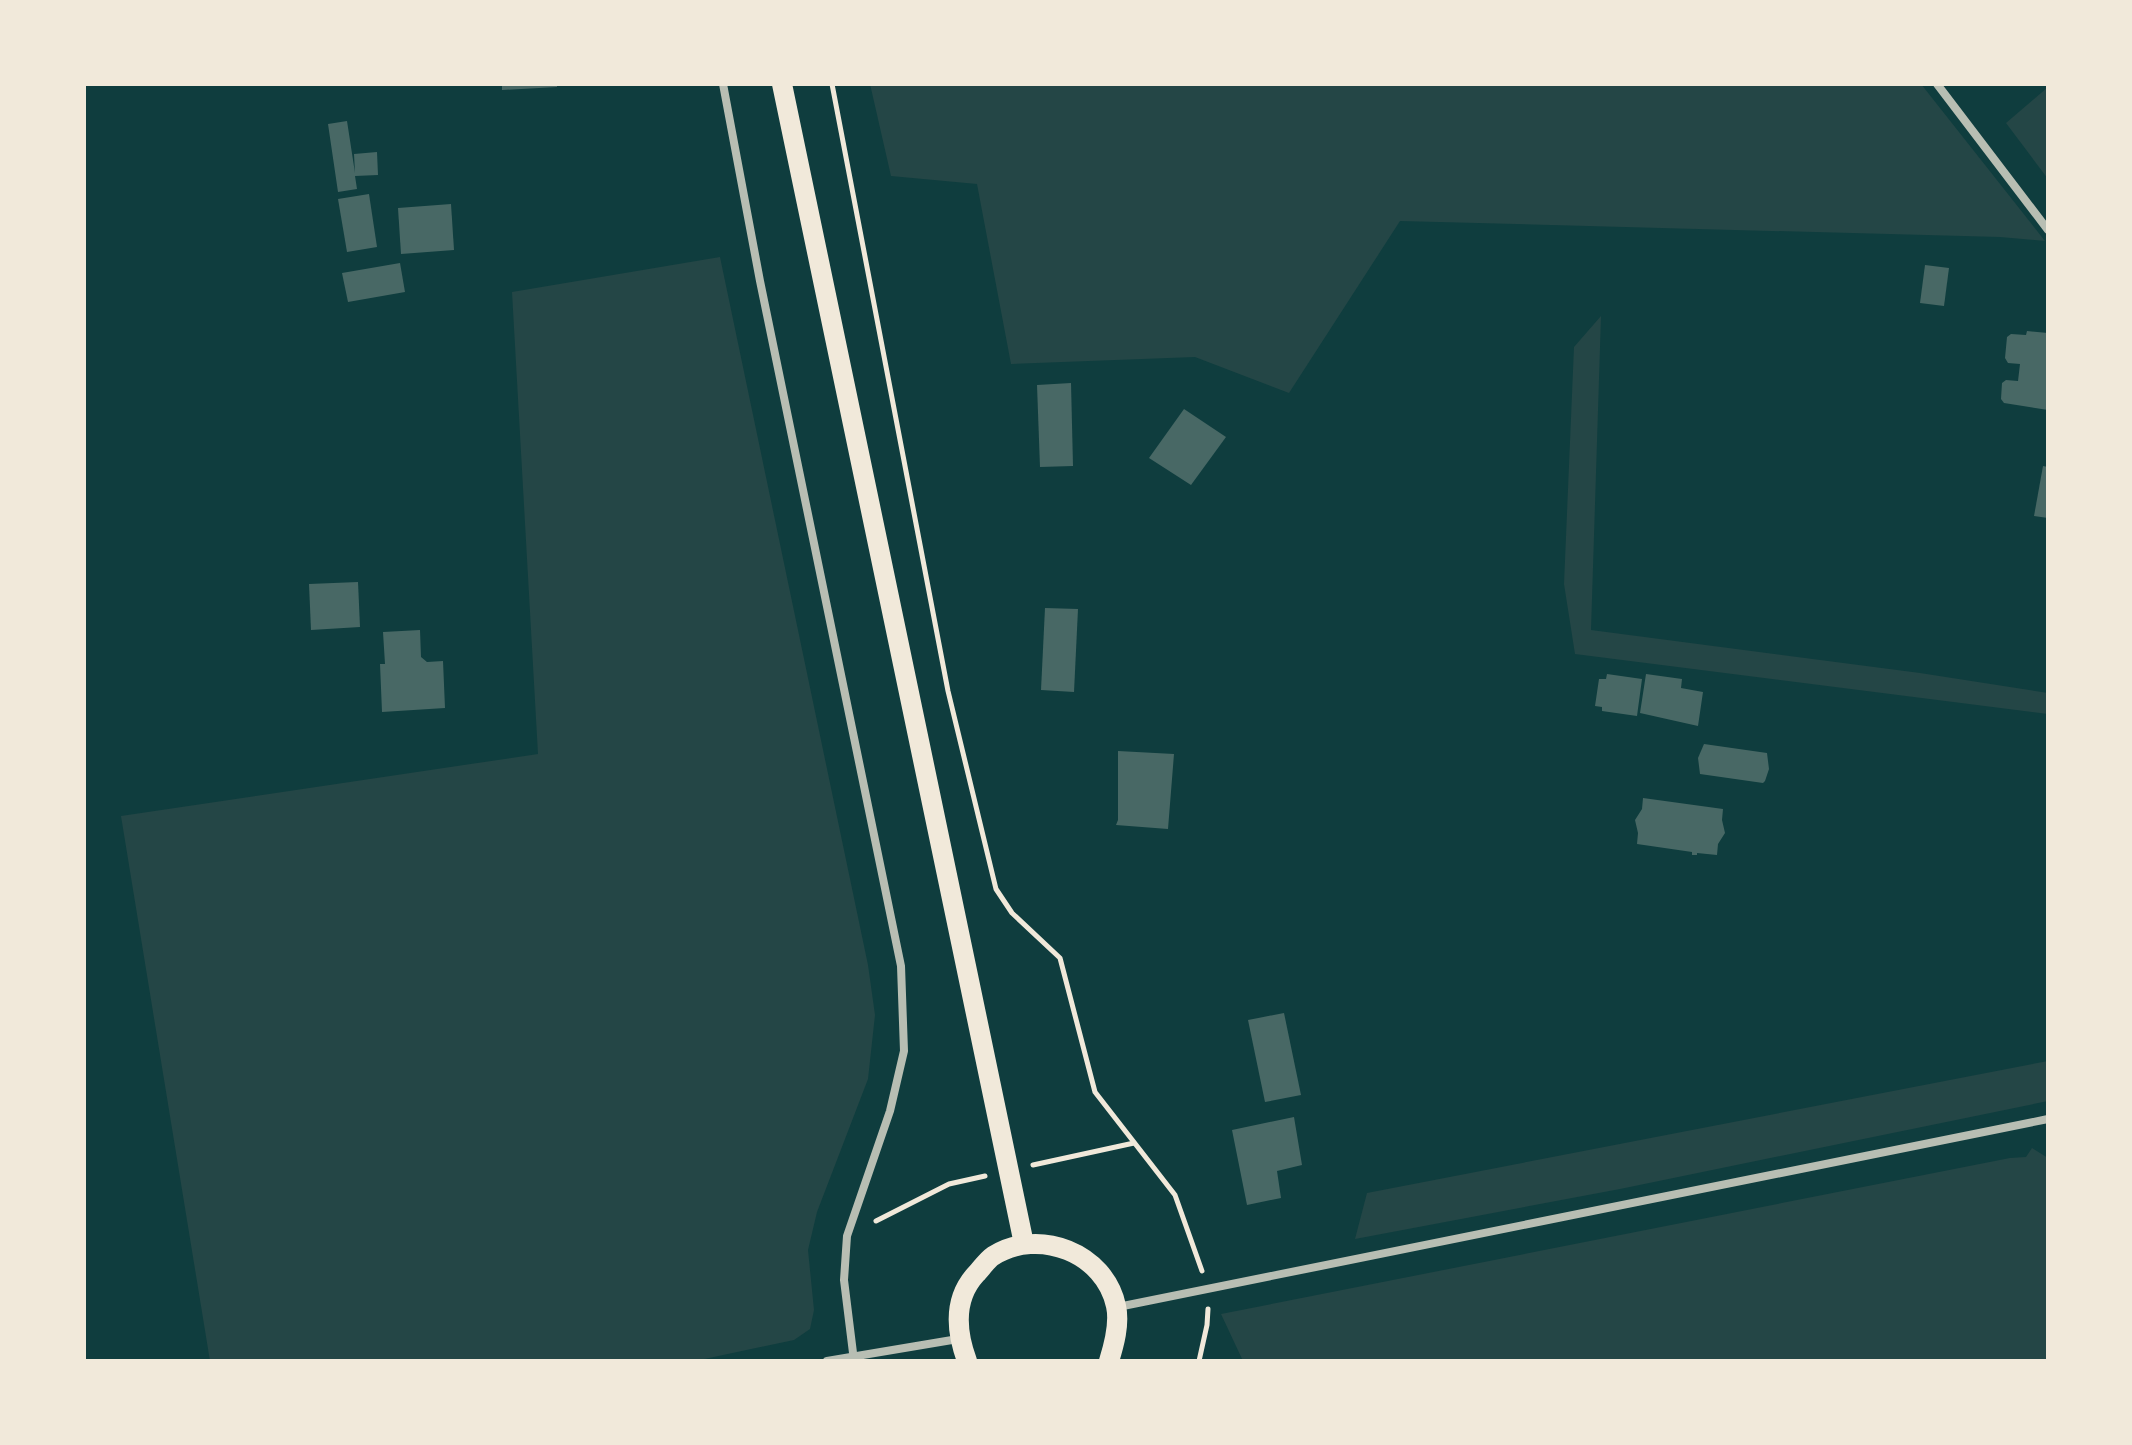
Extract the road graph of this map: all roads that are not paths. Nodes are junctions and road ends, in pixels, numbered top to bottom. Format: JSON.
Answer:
{"nodes":[{"id":1,"x":723,"y":84,"type":"edge"},
{"id":2,"x":782,"y":84,"type":"edge"},
{"id":3,"x":1937,"y":84,"type":"edge"},
{"id":4,"x":2048,"y":230,"type":"edge"},
{"id":5,"x":2048,"y":1119,"type":"edge"},
{"id":6,"x":1024,"y":1244,"type":"junction"},
{"id":7,"x":1117,"y":1307,"type":"junction"},
{"id":8,"x":958,"y":1339,"type":"junction"},
{"id":9,"x":854,"y":1358,"type":"edge"},
{"id":10,"x":827,"y":1361,"type":"edge"},
{"id":11,"x":967,"y":1361,"type":"edge"},
{"id":12,"x":1109,"y":1361,"type":"edge"}],
"edges":[{"from":1,"to":9,"type":"street"},
{"from":2,"to":6,"type":"main road"},
{"from":3,"to":4,"type":"street"},
{"from":5,"to":7,"type":"street"},
{"from":6,"to":7,"type":"main road"},
{"from":6,"to":8,"type":"main road"},
{"from":7,"to":12,"type":"main road"},
{"from":8,"to":9,"type":"street"},
{"from":8,"to":11,"type":"main road"},
{"from":9,"to":10,"type":"street"}]}
